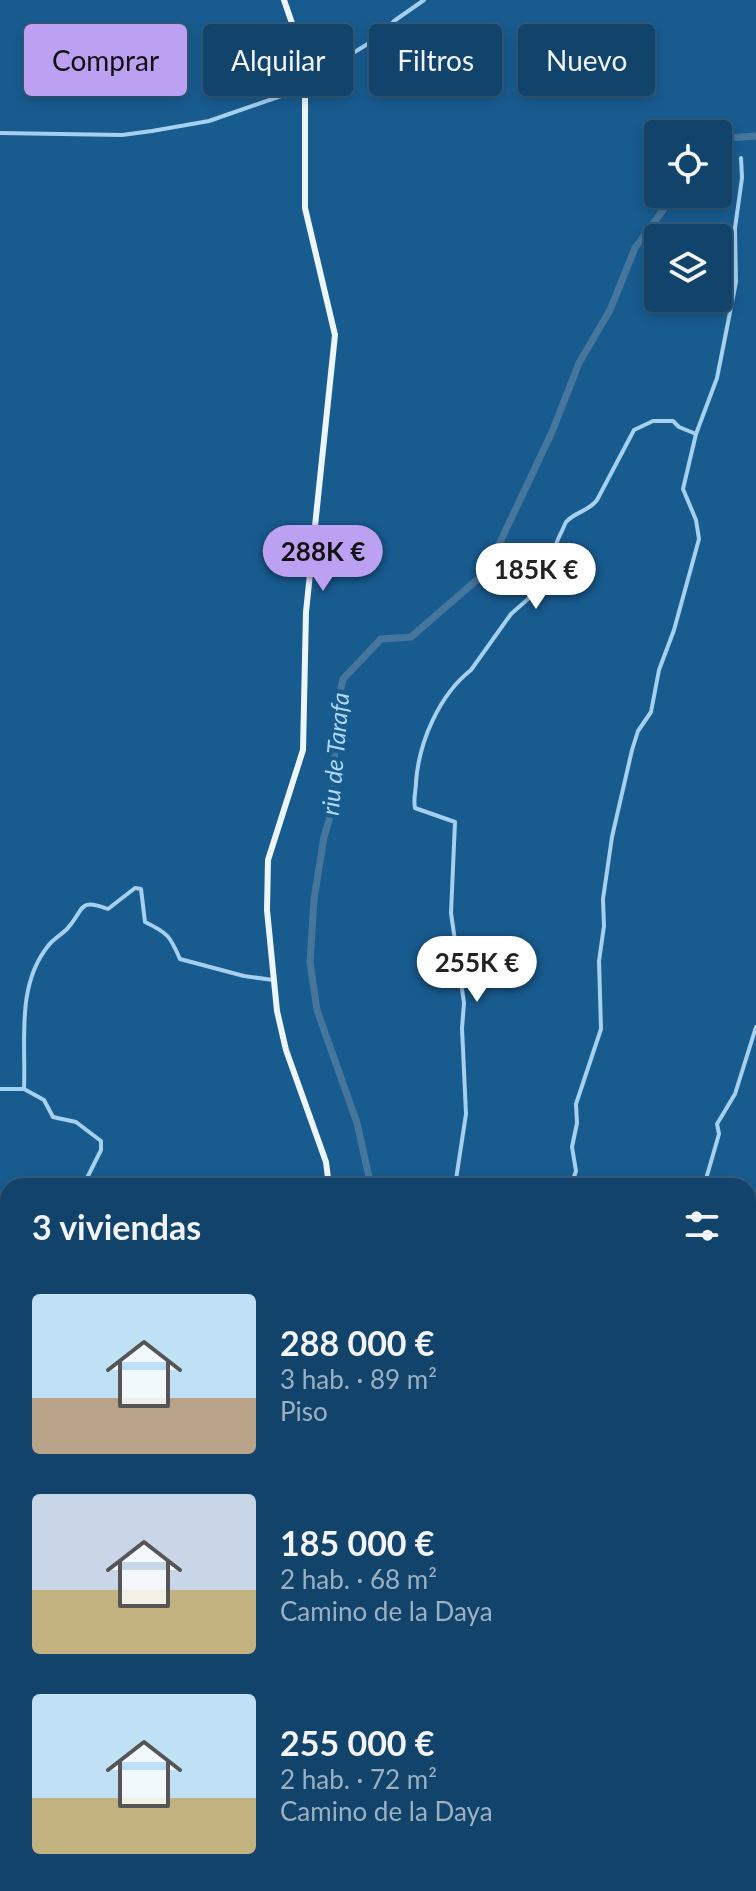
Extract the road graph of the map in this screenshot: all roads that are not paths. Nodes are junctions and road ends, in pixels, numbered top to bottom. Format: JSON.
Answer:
{"nodes":[{"id":1,"x":284,"y":0,"type":"edge"},
{"id":2,"x":424,"y":0,"type":"edge"},
{"id":3,"x":292,"y":24,"type":"edge"},
{"id":4,"x":353,"y":54,"type":"edge"},
{"id":5,"x":277,"y":96,"type":"edge"},
{"id":6,"x":307,"y":96,"type":"edge"},
{"id":7,"x":0,"y":133,"type":"edge"},
{"id":8,"x":741,"y":158,"type":"dead end"},
{"id":9,"x":696,"y":434,"type":"junction"},
{"id":10,"x":275,"y":981,"type":"junction"},
{"id":11,"x":756,"y":1027,"type":"edge"},
{"id":12,"x":0,"y":1089,"type":"edge"},
{"id":13,"x":24,"y":1089,"type":"junction"},
{"id":14,"x":87,"y":1178,"type":"edge"},
{"id":15,"x":328,"y":1178,"type":"edge"},
{"id":16,"x":456,"y":1178,"type":"edge"},
{"id":17,"x":574,"y":1178,"type":"edge"},
{"id":18,"x":706,"y":1178,"type":"edge"},
{"id":19,"x":0,"y":1359,"type":"edge"},
{"id":20,"x":0,"y":1378,"type":"edge"}],
"edges":[{"from":1,"to":3,"type":"main road"},
{"from":2,"to":4,"type":"street"},
{"from":5,"to":7,"type":"street"},
{"from":6,"to":10,"type":"main road"},
{"from":8,"to":9,"type":"street"},
{"from":9,"to":16,"type":"street"},
{"from":9,"to":17,"type":"street"},
{"from":10,"to":13,"type":"street"},
{"from":10,"to":15,"type":"main road"},
{"from":11,"to":18,"type":"street"},
{"from":12,"to":13,"type":"street"},
{"from":13,"to":14,"type":"street"},
{"from":19,"to":20,"type":"street"}]}
